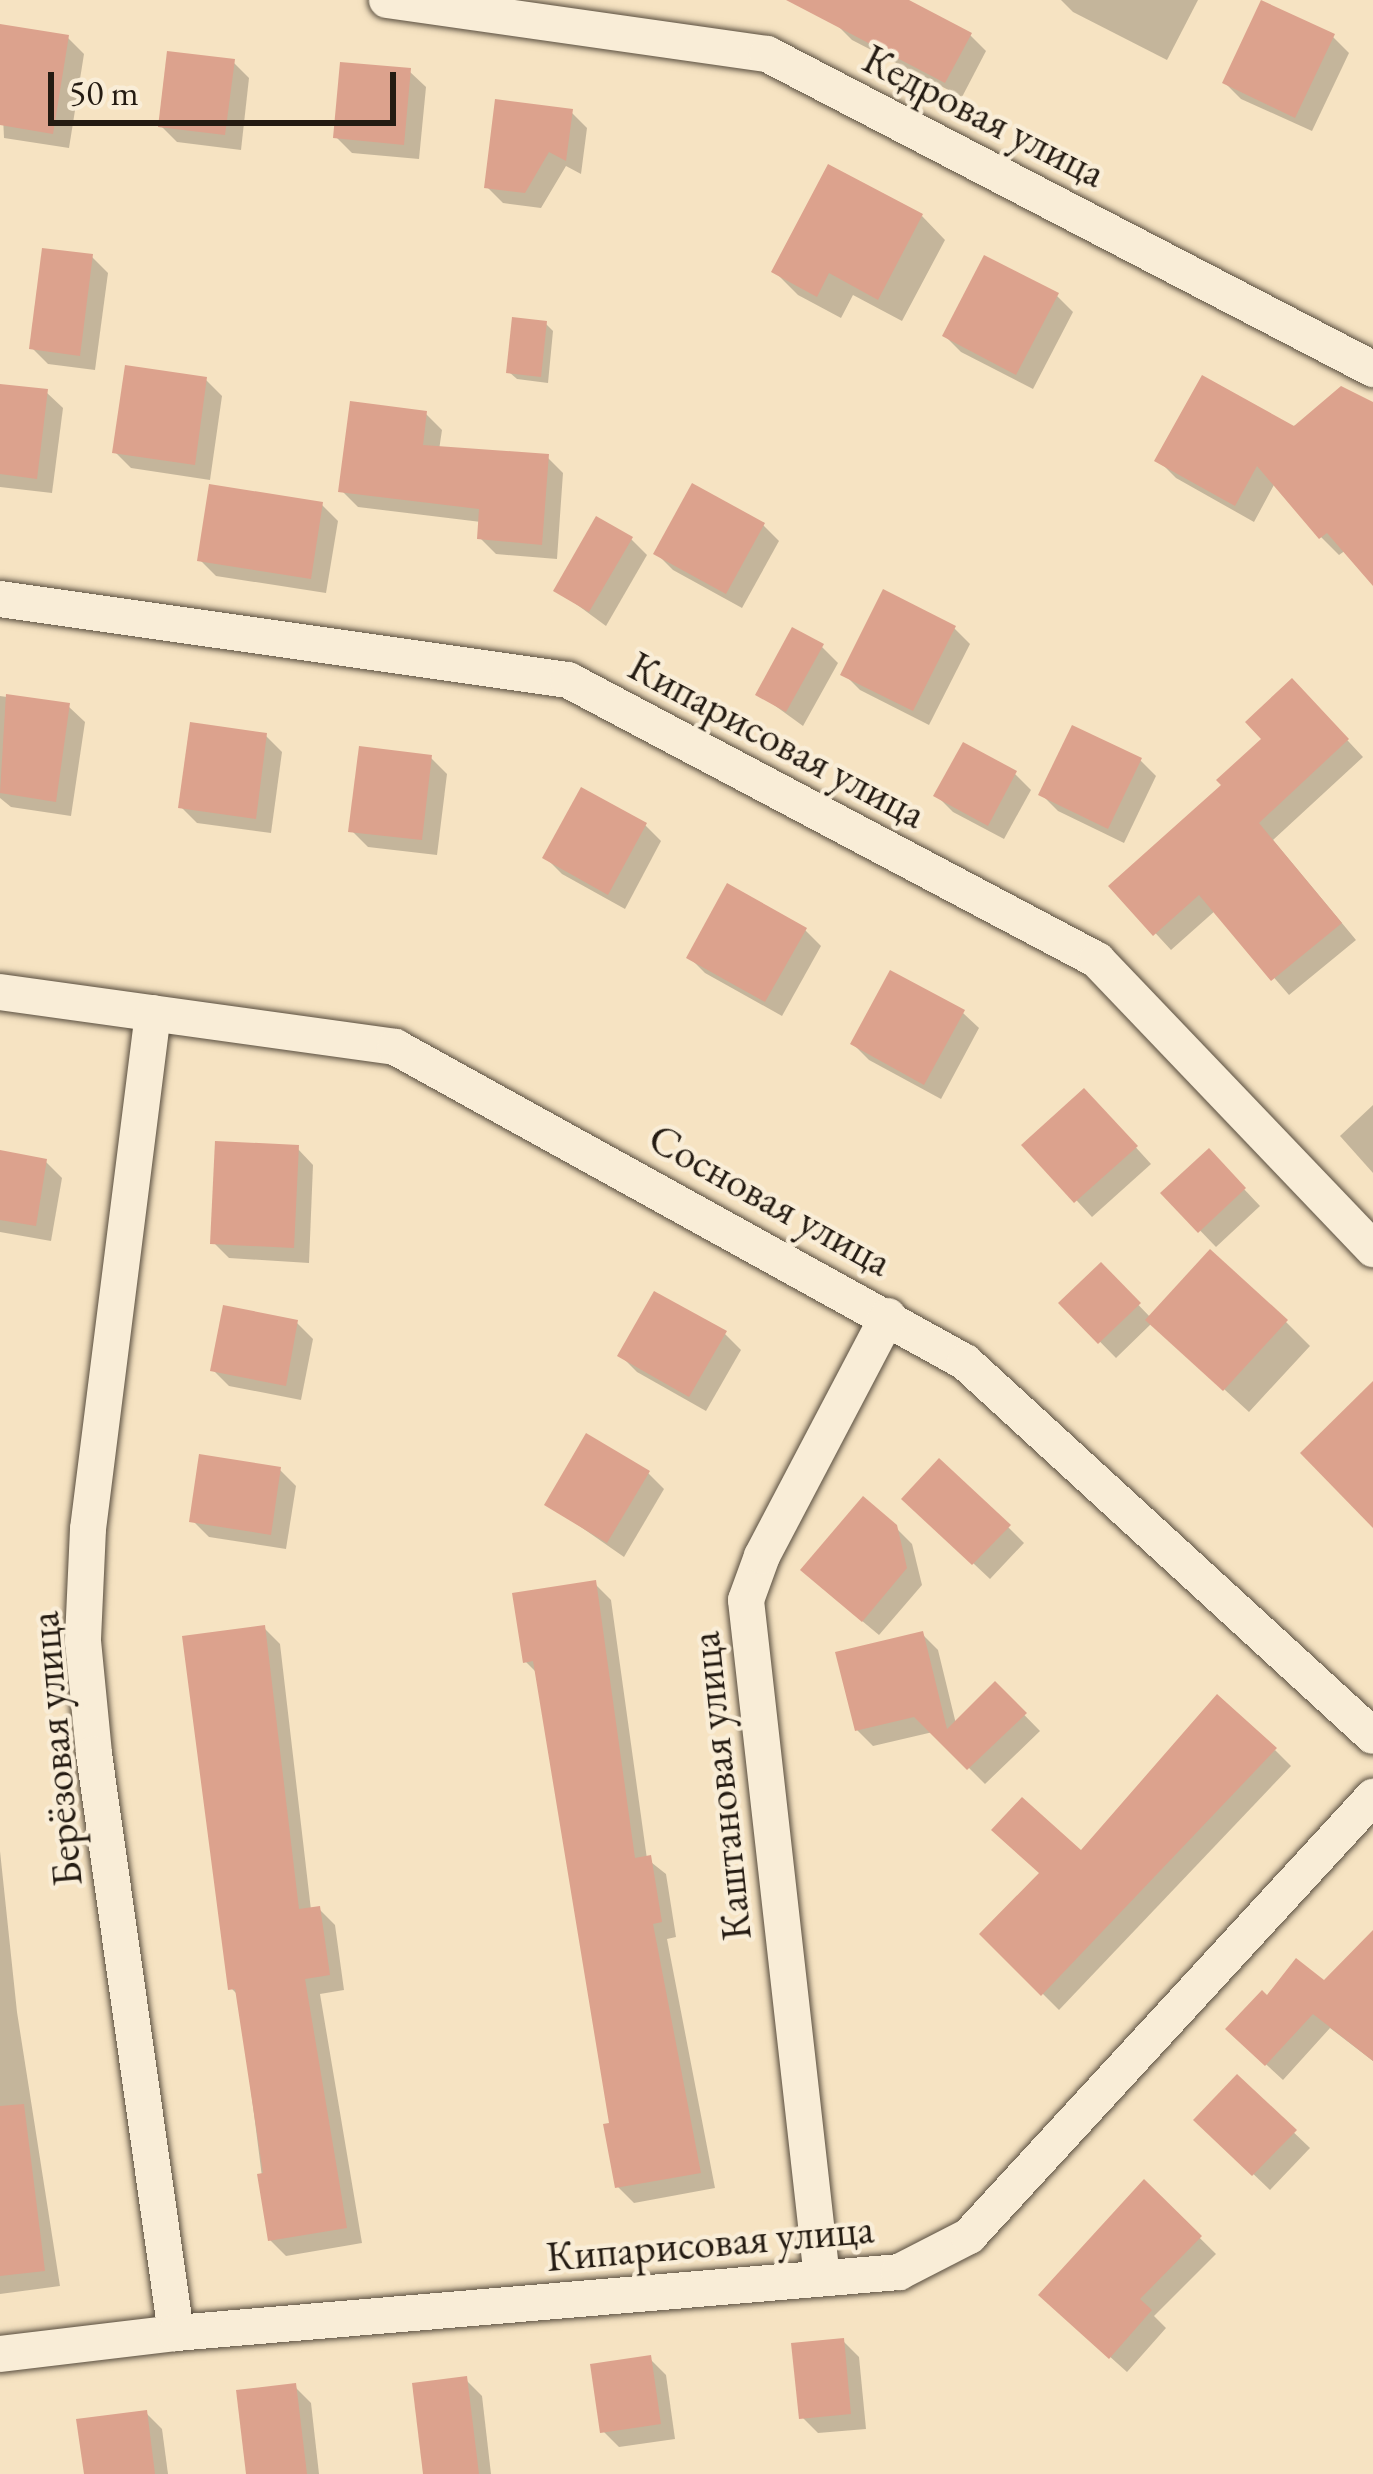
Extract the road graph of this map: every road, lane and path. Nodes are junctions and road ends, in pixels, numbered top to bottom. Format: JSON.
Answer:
{"nodes":[{"id":1,"x":387,"y":0,"type":"edge"},
{"id":2,"x":1373,"y":369,"type":"edge"},
{"id":3,"x":0,"y":599,"type":"edge"},
{"id":4,"x":0,"y":992,"type":"edge"},
{"id":5,"x":152,"y":1013,"type":"junction"},
{"id":6,"x":1373,"y":1250,"type":"edge"},
{"id":7,"x":888,"y":1316,"type":"junction"},
{"id":8,"x":1373,"y":1736,"type":"edge"},
{"id":9,"x":1373,"y":1797,"type":"edge"},
{"id":10,"x":822,"y":2278,"type":"junction"},
{"id":11,"x":176,"y":2333,"type":"junction"},
{"id":12,"x":0,"y":2354,"type":"edge"}],
"edges":[{"from":1,"to":2,"type":"street","name":"Кедровая улица"},
{"from":3,"to":6,"type":"street","name":"Кипарисовая улица"},
{"from":4,"to":5,"type":"street","name":"Сосновая улица"},
{"from":5,"to":7,"type":"street","name":"Сосновая улица"},
{"from":5,"to":11,"type":"street","name":"Берёзовая улица"},
{"from":7,"to":8,"type":"street","name":"Сосновая улица"},
{"from":7,"to":10,"type":"street","name":"Каштановая улица"},
{"from":9,"to":10,"type":"street","name":"Кипарисовая улица"},
{"from":10,"to":11,"type":"street","name":"Кипарисовая улица"},
{"from":11,"to":12,"type":"street","name":"Кипарисовая улица"}]}
